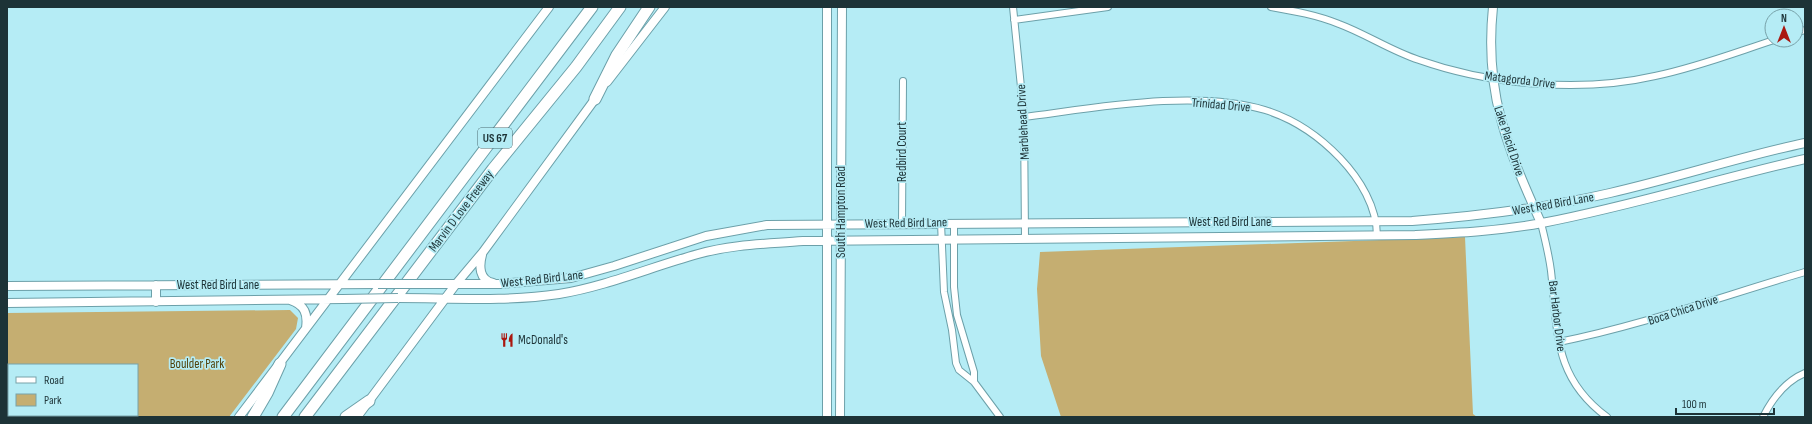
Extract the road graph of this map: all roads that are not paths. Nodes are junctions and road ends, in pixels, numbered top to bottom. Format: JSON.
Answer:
{"nodes":[{"id":1,"x":549,"y":7,"type":"edge"},
{"id":2,"x":592,"y":7,"type":"edge"},
{"id":3,"x":598,"y":7,"type":"edge"},
{"id":4,"x":613,"y":7,"type":"edge"},
{"id":5,"x":620,"y":7,"type":"edge"},
{"id":6,"x":650,"y":7,"type":"edge"},
{"id":7,"x":665,"y":7,"type":"edge"},
{"id":8,"x":827,"y":7,"type":"edge"},
{"id":9,"x":842,"y":7,"type":"edge"},
{"id":10,"x":1012,"y":7,"type":"edge"},
{"id":11,"x":1108,"y":7,"type":"edge"},
{"id":12,"x":1271,"y":7,"type":"edge"},
{"id":13,"x":1493,"y":7,"type":"edge"},
{"id":14,"x":1014,"y":20,"type":"junction"},
{"id":15,"x":827,"y":30,"type":"junction"},
{"id":16,"x":841,"y":30,"type":"junction"},
{"id":17,"x":570,"y":38,"type":"junction"},
{"id":18,"x":1764,"y":43,"type":"edge"},
{"id":19,"x":576,"y":67,"type":"junction"},
{"id":20,"x":1492,"y":78,"type":"junction"},
{"id":21,"x":903,"y":81,"type":"dead end"},
{"id":22,"x":594,"y":99,"type":"junction"},
{"id":23,"x":1024,"y":117,"type":"junction"},
{"id":24,"x":1805,"y":143,"type":"edge"},
{"id":25,"x":1805,"y":159,"type":"edge"},
{"id":26,"x":1534,"y":208,"type":"junction"},
{"id":27,"x":1025,"y":222,"type":"junction"},
{"id":28,"x":1050,"y":222,"type":"junction"},
{"id":29,"x":1377,"y":222,"type":"junction"},
{"id":30,"x":902,"y":223,"type":"junction"},
{"id":31,"x":941,"y":223,"type":"junction"},
{"id":32,"x":954,"y":223,"type":"junction"},
{"id":33,"x":1541,"y":223,"type":"junction"},
{"id":34,"x":828,"y":224,"type":"junction"},
{"id":35,"x":840,"y":224,"type":"junction"},
{"id":36,"x":1377,"y":236,"type":"junction"},
{"id":37,"x":1025,"y":238,"type":"junction"},
{"id":38,"x":1050,"y":238,"type":"junction"},
{"id":39,"x":941,"y":239,"type":"junction"},
{"id":40,"x":954,"y":239,"type":"junction"},
{"id":41,"x":828,"y":240,"type":"junction"},
{"id":42,"x":840,"y":240,"type":"junction"},
{"id":43,"x":682,"y":243,"type":"junction"},
{"id":44,"x":483,"y":252,"type":"junction"},
{"id":45,"x":686,"y":258,"type":"junction"},
{"id":46,"x":1805,"y":272,"type":"edge"},
{"id":47,"x":545,"y":281,"type":"junction"},
{"id":48,"x":340,"y":284,"type":"junction"},
{"id":49,"x":456,"y":284,"type":"junction"},
{"id":50,"x":500,"y":284,"type":"junction"},
{"id":51,"x":156,"y":285,"type":"junction"},
{"id":52,"x":7,"y":286,"type":"edge"},
{"id":53,"x":944,"y":286,"type":"junction"},
{"id":54,"x":954,"y":287,"type":"junction"},
{"id":55,"x":546,"y":295,"type":"junction"},
{"id":56,"x":446,"y":298,"type":"junction"},
{"id":57,"x":284,"y":299,"type":"junction"},
{"id":58,"x":329,"y":299,"type":"junction"},
{"id":59,"x":156,"y":302,"type":"junction"},
{"id":60,"x":7,"y":303,"type":"edge"},
{"id":61,"x":958,"y":318,"type":"junction"},
{"id":62,"x":950,"y":321,"type":"junction"},
{"id":63,"x":306,"y":330,"type":"junction"},
{"id":64,"x":1559,"y":342,"type":"junction"},
{"id":65,"x":964,"y":345,"type":"junction"},
{"id":66,"x":954,"y":351,"type":"junction"},
{"id":67,"x":280,"y":364,"type":"junction"},
{"id":68,"x":1805,"y":372,"type":"edge"},
{"id":69,"x":974,"y":382,"type":"junction"},
{"id":70,"x":369,"y":401,"type":"junction"},
{"id":71,"x":240,"y":417,"type":"edge"},
{"id":72,"x":252,"y":417,"type":"edge"},
{"id":73,"x":283,"y":417,"type":"edge"},
{"id":74,"x":306,"y":417,"type":"edge"},
{"id":75,"x":346,"y":417,"type":"edge"},
{"id":76,"x":357,"y":417,"type":"edge"},
{"id":77,"x":827,"y":417,"type":"edge"},
{"id":78,"x":840,"y":417,"type":"edge"},
{"id":79,"x":1000,"y":417,"type":"edge"},
{"id":80,"x":1607,"y":417,"type":"edge"},
{"id":81,"x":1763,"y":417,"type":"edge"}],
"edges":[{"from":1,"to":48,"type":"main road"},
{"from":2,"to":17,"type":"highway","name":"Marvin D Love Freeway","number":"US 67"},
{"from":3,"to":17,"type":"highway"},
{"from":4,"to":19,"type":"highway"},
{"from":5,"to":19,"type":"highway","name":"Marvin D Love Freeway","number":"US 67"},
{"from":6,"to":22,"type":"highway"},
{"from":7,"to":22,"type":"main road"},
{"from":8,"to":15,"type":"main road","name":"South Hampton Road"},
{"from":9,"to":16,"type":"main road","name":"South Hampton Road"},
{"from":10,"to":14,"type":"street","name":"Marblehead Drive"},
{"from":11,"to":14,"type":"street"},
{"from":12,"to":20,"type":"street","name":"Matagorda Drive"},
{"from":13,"to":20,"type":"main road","name":"Lake Placid Drive"},
{"from":14,"to":23,"type":"street","name":"Marblehead Drive"},
{"from":15,"to":16,"type":"main road"},
{"from":15,"to":34,"type":"main road","name":"South Hampton Road"},
{"from":16,"to":35,"type":"main road","name":"South Hampton Road"},
{"from":17,"to":73,"type":"highway","name":"Marvin D Love Freeway","number":"US 67"},
{"from":18,"to":20,"type":"street","name":"Matagorda Drive"},
{"from":19,"to":74,"type":"highway","name":"Marvin D Love Freeway","number":"US 67"},
{"from":20,"to":26,"type":"main road","name":"Lake Placid Drive"},
{"from":21,"to":30,"type":"street","name":"Redbird Court"},
{"from":22,"to":44,"type":"main road"},
{"from":23,"to":27,"type":"street","name":"Marblehead Drive"},
{"from":23,"to":29,"type":"street","name":"Trinidad Drive"},
{"from":24,"to":26,"type":"main road","name":"West Red Bird Lane"},
{"from":25,"to":33,"type":"main road","name":"West Red Bird Lane"},
{"from":26,"to":29,"type":"main road","name":"West Red Bird Lane"},
{"from":26,"to":33,"type":"main road","name":"Lake Placid Drive"},
{"from":27,"to":28,"type":"main road","name":"West Red Bird Lane"},
{"from":27,"to":32,"type":"main road","name":"West Red Bird Lane"},
{"from":27,"to":37,"type":"street","name":"Marblehead Drive"},
{"from":28,"to":29,"type":"main road","name":"West Red Bird Lane"},
{"from":28,"to":38,"type":"main road"},
{"from":29,"to":36,"type":"street","name":"Trinidad Drive"},
{"from":30,"to":31,"type":"main road","name":"West Red Bird Lane"},
{"from":30,"to":35,"type":"main road","name":"West Red Bird Lane"},
{"from":31,"to":32,"type":"main road","name":"West Red Bird Lane"},
{"from":31,"to":39,"type":"street"},
{"from":32,"to":40,"type":"street"},
{"from":33,"to":36,"type":"main road","name":"West Red Bird Lane"},
{"from":33,"to":64,"type":"street","name":"Bar Harbor Drive"},
{"from":34,"to":35,"type":"main road","name":"West Red Bird Lane"},
{"from":34,"to":41,"type":"main road","name":"South Hampton Road"},
{"from":34,"to":43,"type":"main road","name":"West Red Bird Lane"},
{"from":35,"to":42,"type":"main road","name":"South Hampton Road"},
{"from":36,"to":38,"type":"main road","name":"West Red Bird Lane"},
{"from":37,"to":38,"type":"main road","name":"West Red Bird Lane"},
{"from":37,"to":40,"type":"main road","name":"West Red Bird Lane"},
{"from":39,"to":40,"type":"main road","name":"West Red Bird Lane"},
{"from":39,"to":42,"type":"main road","name":"West Red Bird Lane"},
{"from":39,"to":53,"type":"street"},
{"from":40,"to":54,"type":"street"},
{"from":41,"to":42,"type":"main road","name":"West Red Bird Lane"},
{"from":41,"to":45,"type":"main road","name":"West Red Bird Lane"},
{"from":41,"to":77,"type":"main road","name":"South Hampton Road"},
{"from":42,"to":78,"type":"main road","name":"South Hampton Road"},
{"from":43,"to":45,"type":"main road"},
{"from":43,"to":47,"type":"main road","name":"West Red Bird Lane"},
{"from":44,"to":49,"type":"main road"},
{"from":44,"to":50,"type":"main road"},
{"from":45,"to":55,"type":"main road","name":"West Red Bird Lane"},
{"from":46,"to":64,"type":"street","name":"Boca Chica Drive"},
{"from":47,"to":50,"type":"main road","name":"West Red Bird Lane"},
{"from":47,"to":55,"type":"main road"},
{"from":48,"to":49,"type":"main road","name":"West Red Bird Lane","bridge":true},
{"from":48,"to":51,"type":"main road","name":"West Red Bird Lane"},
{"from":48,"to":58,"type":"main road"},
{"from":49,"to":50,"type":"main road","name":"West Red Bird Lane"},
{"from":49,"to":56,"type":"main road"},
{"from":51,"to":52,"type":"main road","name":"West Red Bird Lane"},
{"from":51,"to":59,"type":"main road"},
{"from":53,"to":54,"type":"street"},
{"from":53,"to":62,"type":"street"},
{"from":54,"to":61,"type":"street"},
{"from":55,"to":56,"type":"main road","name":"West Red Bird Lane"},
{"from":56,"to":58,"type":"main road","name":"West Red Bird Lane","bridge":true},
{"from":56,"to":70,"type":"main road"},
{"from":57,"to":58,"type":"main road","name":"West Red Bird Lane"},
{"from":57,"to":59,"type":"main road","name":"West Red Bird Lane"},
{"from":57,"to":63,"type":"main road"},
{"from":58,"to":63,"type":"main road"},
{"from":59,"to":60,"type":"main road","name":"West Red Bird Lane"},
{"from":61,"to":62,"type":"street"},
{"from":61,"to":65,"type":"street"},
{"from":62,"to":66,"type":"street"},
{"from":63,"to":67,"type":"main road"},
{"from":64,"to":80,"type":"street","name":"Bar Harbor Drive"},
{"from":65,"to":66,"type":"street"},
{"from":65,"to":69,"type":"street"},
{"from":66,"to":69,"type":"street"},
{"from":67,"to":71,"type":"main road"},
{"from":67,"to":72,"type":"highway"},
{"from":68,"to":81,"type":"street"},
{"from":69,"to":79,"type":"street"},
{"from":70,"to":75,"type":"highway"},
{"from":70,"to":76,"type":"main road"}]}
